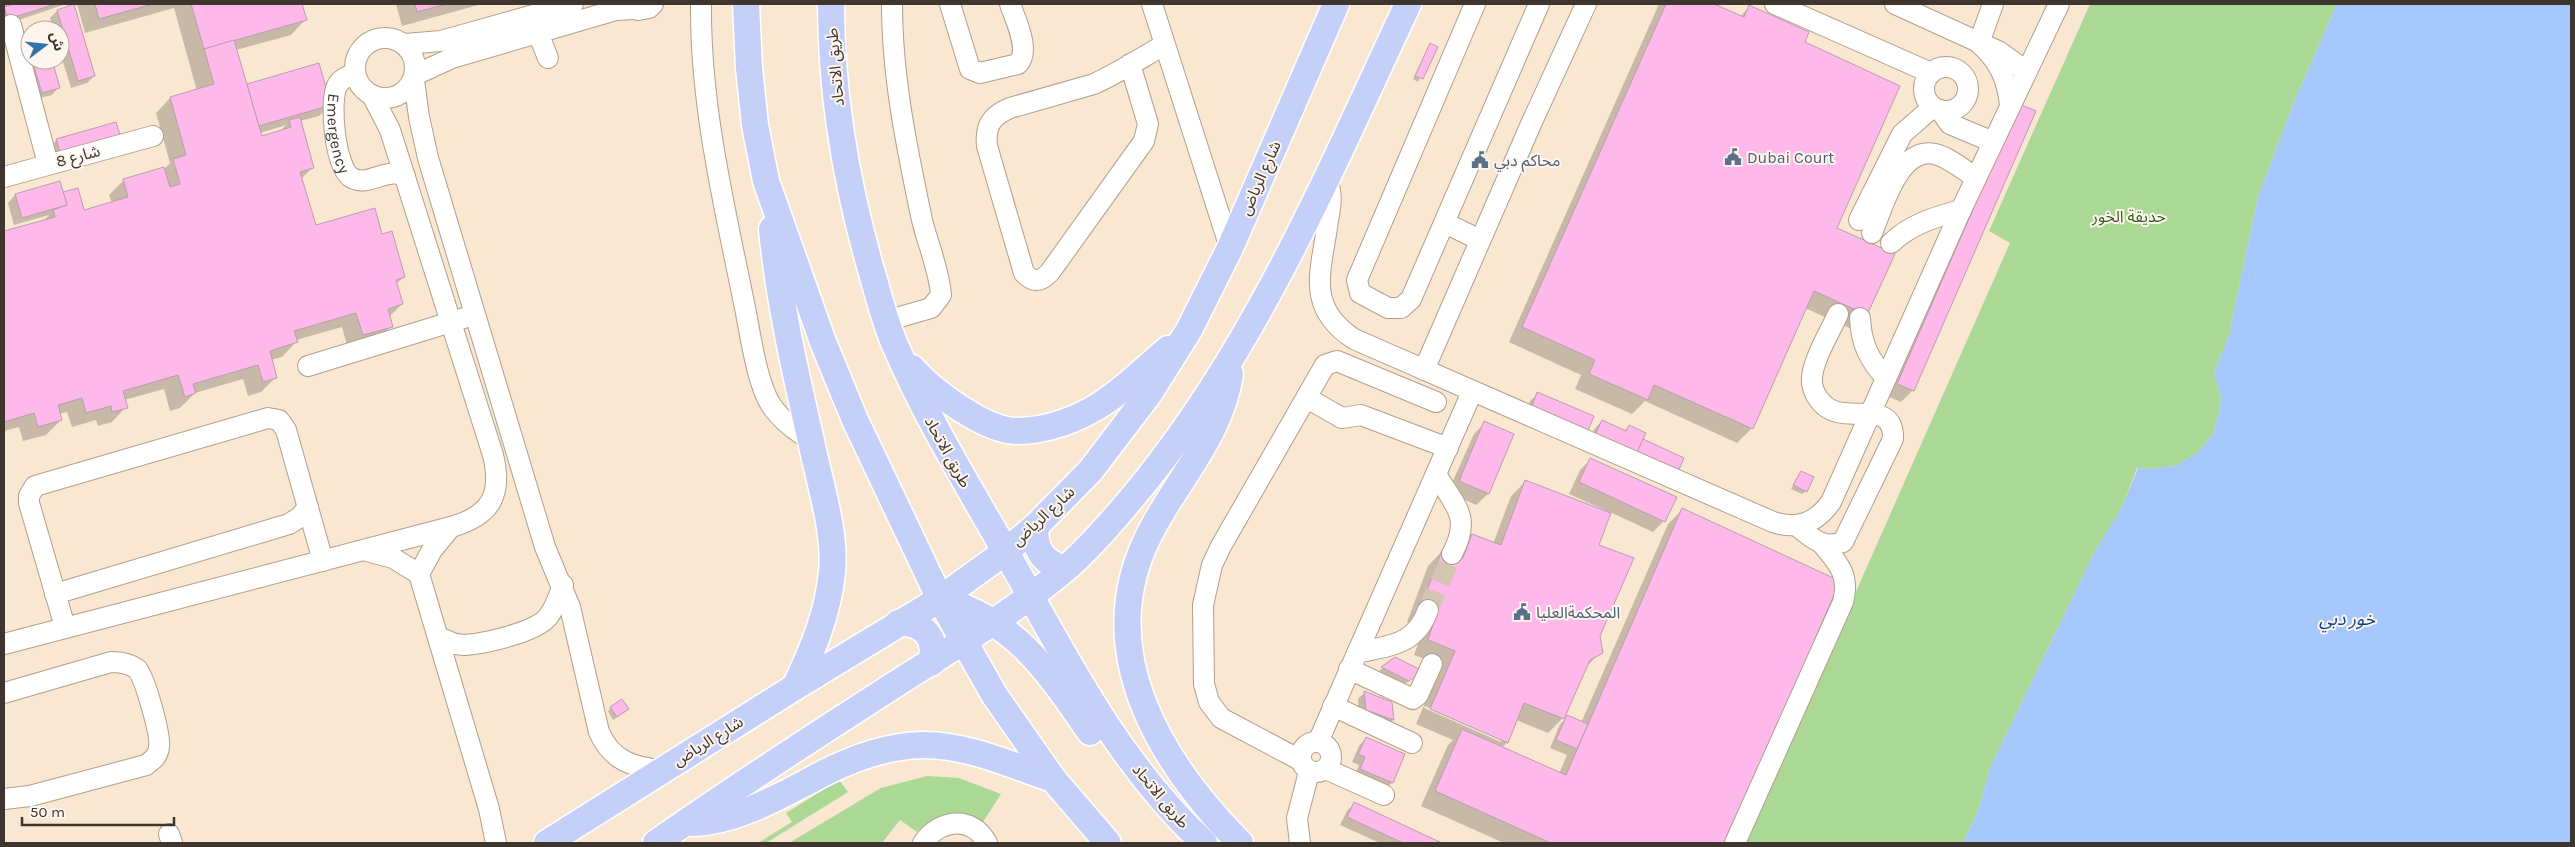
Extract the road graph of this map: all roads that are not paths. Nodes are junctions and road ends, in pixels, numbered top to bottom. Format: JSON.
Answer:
{"nodes":[{"id":1,"x":573,"y":4,"type":"edge"},
{"id":2,"x":653,"y":4,"type":"edge"},
{"id":3,"x":700,"y":4,"type":"edge"},
{"id":4,"x":746,"y":4,"type":"edge"},
{"id":5,"x":831,"y":4,"type":"edge"},
{"id":6,"x":892,"y":4,"type":"edge"},
{"id":7,"x":950,"y":4,"type":"edge"},
{"id":8,"x":1010,"y":4,"type":"edge"},
{"id":9,"x":1152,"y":4,"type":"edge"},
{"id":10,"x":1336,"y":4,"type":"edge"},
{"id":11,"x":1408,"y":4,"type":"edge"},
{"id":12,"x":1475,"y":4,"type":"edge"},
{"id":13,"x":1539,"y":4,"type":"edge"},
{"id":14,"x":1586,"y":4,"type":"edge"},
{"id":15,"x":1775,"y":4,"type":"edge"},
{"id":16,"x":1895,"y":4,"type":"edge"},
{"id":17,"x":1993,"y":4,"type":"edge"},
{"id":18,"x":2059,"y":4,"type":"edge"},
{"id":19,"x":630,"y":6,"type":"edge"},
{"id":20,"x":11,"y":25,"type":"dead end"},
{"id":21,"x":538,"y":34,"type":"junction"},
{"id":22,"x":1979,"y":43,"type":"junction"},
{"id":23,"x":405,"y":44,"type":"junction"},
{"id":24,"x":1164,"y":45,"type":"junction"},
{"id":25,"x":548,"y":58,"type":"dead end"},
{"id":26,"x":1130,"y":64,"type":"junction"},
{"id":27,"x":2026,"y":71,"type":"junction"},
{"id":28,"x":355,"y":73,"type":"junction"},
{"id":29,"x":1931,"y":73,"type":"junction"},
{"id":30,"x":414,"y":77,"type":"junction"},
{"id":31,"x":372,"y":96,"type":"junction"},
{"id":32,"x":2010,"y":105,"type":"junction"},
{"id":33,"x":1937,"y":109,"type":"junction"},
{"id":34,"x":153,"y":136,"type":"dead end"},
{"id":35,"x":1993,"y":142,"type":"junction"},
{"id":36,"x":48,"y":164,"type":"junction"},
{"id":37,"x":404,"y":176,"type":"junction"},
{"id":38,"x":4,"y":177,"type":"edge"},
{"id":39,"x":1326,"y":178,"type":"junction"},
{"id":40,"x":1976,"y":178,"type":"junction"},
{"id":41,"x":766,"y":181,"type":"junction"},
{"id":42,"x":1962,"y":210,"type":"junction"},
{"id":43,"x":1444,"y":223,"type":"junction"},
{"id":44,"x":1480,"y":240,"type":"junction"},
{"id":45,"x":1891,"y":243,"type":"dead end"},
{"id":46,"x":1230,"y":248,"type":"junction"},
{"id":47,"x":458,"y":259,"type":"junction"},
{"id":48,"x":434,"y":266,"type":"junction"},
{"id":49,"x":1838,"y":314,"type":"dead end"},
{"id":50,"x":475,"y":315,"type":"junction"},
{"id":51,"x":1860,"y":318,"type":"dead end"},
{"id":52,"x":452,"y":322,"type":"junction"},
{"id":53,"x":1189,"y":330,"type":"junction"},
{"id":54,"x":890,"y":332,"type":"junction"},
{"id":55,"x":1232,"y":360,"type":"junction"},
{"id":56,"x":308,"y":366,"type":"dead end"},
{"id":57,"x":1424,"y":370,"type":"junction"},
{"id":58,"x":1886,"y":378,"type":"junction"},
{"id":59,"x":1472,"y":392,"type":"junction"},
{"id":60,"x":1307,"y":398,"type":"junction"},
{"id":61,"x":1436,"y":402,"type":"dead end"},
{"id":62,"x":1870,"y":412,"type":"junction"},
{"id":63,"x":810,"y":440,"type":"junction"},
{"id":64,"x":1448,"y":448,"type":"junction"},
{"id":65,"x":1436,"y":474,"type":"junction"},
{"id":66,"x":308,"y":507,"type":"junction"},
{"id":67,"x":1036,"y":526,"type":"junction"},
{"id":68,"x":1797,"y":526,"type":"junction"},
{"id":69,"x":451,"y":527,"type":"junction"},
{"id":70,"x":1823,"y":545,"type":"junction"},
{"id":71,"x":364,"y":550,"type":"junction"},
{"id":72,"x":1005,"y":552,"type":"junction"},
{"id":73,"x":1452,"y":554,"type":"tunnel mouth"},
{"id":74,"x":323,"y":561,"type":"junction"},
{"id":75,"x":1065,"y":568,"type":"junction"},
{"id":76,"x":419,"y":574,"type":"junction"},
{"id":77,"x":563,"y":585,"type":"junction"},
{"id":78,"x":55,"y":594,"type":"junction"},
{"id":79,"x":1030,"y":596,"type":"junction"},
{"id":80,"x":940,"y":599,"type":"junction"},
{"id":81,"x":1428,"y":610,"type":"tunnel mouth"},
{"id":82,"x":994,"y":621,"type":"junction"},
{"id":83,"x":898,"y":623,"type":"junction"},
{"id":84,"x":65,"y":627,"type":"junction"},
{"id":85,"x":438,"y":636,"type":"junction"},
{"id":86,"x":965,"y":642,"type":"junction"},
{"id":87,"x":4,"y":644,"type":"edge"},
{"id":88,"x":1353,"y":661,"type":"junction"},
{"id":89,"x":931,"y":662,"type":"junction"},
{"id":90,"x":1432,"y":664,"type":"dead end"},
{"id":91,"x":795,"y":686,"type":"junction"},
{"id":92,"x":4,"y":693,"type":"edge"},
{"id":93,"x":1333,"y":706,"type":"junction"},
{"id":94,"x":1318,"y":742,"type":"junction"},
{"id":95,"x":1412,"y":743,"type":"dead end"},
{"id":96,"x":1312,"y":767,"type":"junction"},
{"id":97,"x":663,"y":770,"type":"junction"},
{"id":98,"x":1054,"y":779,"type":"junction"},
{"id":99,"x":5,"y":795,"type":"edge"},
{"id":100,"x":1384,"y":795,"type":"dead end"},
{"id":101,"x":1181,"y":822,"type":"junction"},
{"id":102,"x":684,"y":824,"type":"junction"},
{"id":103,"x":496,"y":843,"type":"edge"},
{"id":104,"x":547,"y":843,"type":"edge"},
{"id":105,"x":656,"y":843,"type":"edge"},
{"id":106,"x":923,"y":843,"type":"edge"},
{"id":107,"x":992,"y":843,"type":"edge"},
{"id":108,"x":1108,"y":843,"type":"edge"},
{"id":109,"x":1204,"y":843,"type":"edge"},
{"id":110,"x":1240,"y":843,"type":"edge"},
{"id":111,"x":1300,"y":843,"type":"edge"},
{"id":112,"x":1735,"y":843,"type":"edge"}],
"edges":[{"from":1,"to":23,"type":"street"},
{"from":2,"to":19,"type":"street"},
{"from":3,"to":63,"type":"street"},
{"from":4,"to":41,"type":"main road"},
{"from":5,"to":54,"type":"main road","name":"طريق الاتحاد"},
{"from":6,"to":54,"type":"street"},
{"from":7,"to":8,"type":"street"},
{"from":9,"to":24,"type":"street"},
{"from":10,"to":46,"type":"main road","name":"شارع الرياض"},
{"from":11,"to":39,"type":"main road"},
{"from":12,"to":43,"type":"street"},
{"from":13,"to":43,"type":"street"},
{"from":14,"to":44,"type":"street"},
{"from":15,"to":29,"type":"street"},
{"from":16,"to":22,"type":"street"},
{"from":17,"to":22,"type":"street"},
{"from":18,"to":27,"type":"street"},
{"from":19,"to":21,"type":"street"},
{"from":20,"to":36,"type":"street"},
{"from":21,"to":25,"type":"street"},
{"from":21,"to":30,"type":"street"},
{"from":22,"to":27,"type":"street"},
{"from":22,"to":32,"type":"street"},
{"from":23,"to":28,"type":"street"},
{"from":23,"to":30,"type":"street"},
{"from":24,"to":26,"type":"street"},
{"from":24,"to":46,"type":"street"},
{"from":26,"to":26,"type":"street"},
{"from":27,"to":32,"type":"street"},
{"from":28,"to":31,"type":"street"},
{"from":28,"to":37,"type":"street","name":"Emergency"},
{"from":29,"to":33,"type":"street"},
{"from":29,"to":33,"type":"street"},
{"from":30,"to":31,"type":"street"},
{"from":30,"to":47,"type":"street"},
{"from":31,"to":37,"type":"street"},
{"from":32,"to":35,"type":"street"},
{"from":33,"to":35,"type":"street"},
{"from":33,"to":40,"type":"street"},
{"from":34,"to":36,"type":"street","name":"شارع 8"},
{"from":35,"to":40,"type":"street"},
{"from":36,"to":38,"type":"street","name":"شارع 8"},
{"from":37,"to":48,"type":"street"},
{"from":39,"to":55,"type":"main road"},
{"from":39,"to":57,"type":"street"},
{"from":40,"to":42,"type":"street"},
{"from":41,"to":63,"type":"main road"},
{"from":41,"to":80,"type":"main road"},
{"from":42,"to":45,"type":"street"},
{"from":42,"to":58,"type":"street"},
{"from":43,"to":44,"type":"street"},
{"from":44,"to":57,"type":"street"},
{"from":46,"to":53,"type":"main road","name":"شارع الرياض"},
{"from":47,"to":48,"type":"street"},
{"from":47,"to":50,"type":"street"},
{"from":48,"to":52,"type":"street"},
{"from":49,"to":62,"type":"street"},
{"from":50,"to":52,"type":"street"},
{"from":50,"to":77,"type":"street"},
{"from":51,"to":58,"type":"street"},
{"from":52,"to":56,"type":"street"},
{"from":52,"to":69,"type":"street"},
{"from":53,"to":54,"type":"main road"},
{"from":53,"to":67,"type":"main road","name":"شارع الرياض"},
{"from":54,"to":72,"type":"main road","name":"طريق الاتحاد"},
{"from":55,"to":75,"type":"main road"},
{"from":55,"to":110,"type":"main road"},
{"from":57,"to":59,"type":"street"},
{"from":58,"to":62,"type":"street"},
{"from":59,"to":64,"type":"street"},
{"from":59,"to":68,"type":"street"},
{"from":60,"to":61,"type":"street"},
{"from":60,"to":64,"type":"street"},
{"from":60,"to":96,"type":"street"},
{"from":62,"to":68,"type":"street"},
{"from":62,"to":70,"type":"street"},
{"from":63,"to":91,"type":"main road"},
{"from":64,"to":65,"type":"street"},
{"from":65,"to":73,"type":"street"},
{"from":65,"to":88,"type":"street"},
{"from":66,"to":74,"type":"street"},
{"from":66,"to":78,"type":"street"},
{"from":66,"to":78,"type":"street"},
{"from":67,"to":72,"type":"main road","name":"شارع الرياض"},
{"from":67,"to":75,"type":"main road"},
{"from":68,"to":70,"type":"street"},
{"from":69,"to":71,"type":"street"},
{"from":69,"to":76,"type":"street"},
{"from":70,"to":112,"type":"street"},
{"from":71,"to":74,"type":"street"},
{"from":71,"to":76,"type":"street"},
{"from":72,"to":79,"type":"main road","name":"طريق الاتحاد"},
{"from":72,"to":80,"type":"main road","name":"شارع الرياض"},
{"from":74,"to":84,"type":"street"},
{"from":75,"to":79,"type":"main road"},
{"from":76,"to":85,"type":"street"},
{"from":77,"to":85,"type":"street"},
{"from":77,"to":97,"type":"street"},
{"from":78,"to":84,"type":"street"},
{"from":79,"to":82,"type":"main road"},
{"from":79,"to":101,"type":"main road","name":"طريق الاتحاد"},
{"from":80,"to":82,"type":"main road"},
{"from":80,"to":83,"type":"main road","name":"شارع الرياض"},
{"from":80,"to":86,"type":"main road"},
{"from":81,"to":88,"type":"street"},
{"from":82,"to":86,"type":"main road"},
{"from":82,"to":101,"type":"main road"},
{"from":83,"to":89,"type":"main road"},
{"from":83,"to":91,"type":"main road","name":"شارع الرياض"},
{"from":84,"to":87,"type":"street"},
{"from":85,"to":103,"type":"street"},
{"from":86,"to":89,"type":"main road"},
{"from":86,"to":98,"type":"main road"},
{"from":88,"to":90,"type":"street"},
{"from":88,"to":93,"type":"street"},
{"from":89,"to":102,"type":"main road"},
{"from":91,"to":97,"type":"main road","name":"شارع الرياض"},
{"from":92,"to":99,"type":"street"},
{"from":93,"to":94,"type":"street"},
{"from":93,"to":95,"type":"street"},
{"from":94,"to":96,"type":"street"},
{"from":94,"to":96,"type":"street"},
{"from":96,"to":100,"type":"street"},
{"from":96,"to":111,"type":"street"},
{"from":97,"to":104,"type":"main road","name":"شارع الرياض"},
{"from":98,"to":102,"type":"main road"},
{"from":98,"to":108,"type":"main road"},
{"from":101,"to":109,"type":"main road","name":"طريق الاتحاد"},
{"from":102,"to":105,"type":"main road"},
{"from":106,"to":107,"type":"street"}]}
